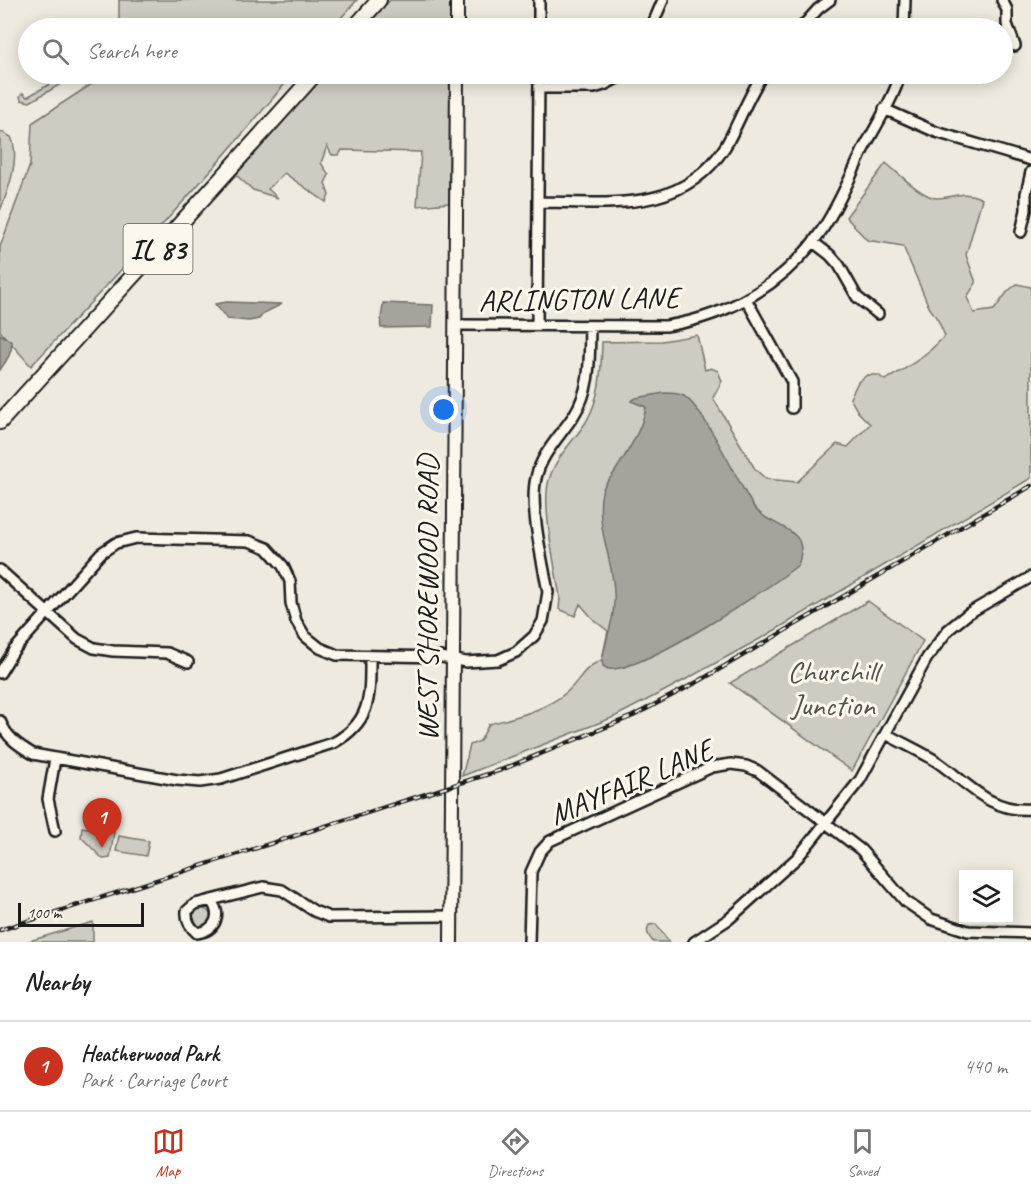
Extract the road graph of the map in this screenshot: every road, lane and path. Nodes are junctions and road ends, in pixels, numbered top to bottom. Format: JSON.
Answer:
{"nodes":[{"id":1,"x":379,"y":0,"type":"edge"},
{"id":2,"x":457,"y":0,"type":"edge"},
{"id":3,"x":539,"y":0,"type":"edge"},
{"id":4,"x":663,"y":0,"type":"edge"},
{"id":5,"x":830,"y":0,"type":"edge"},
{"id":6,"x":905,"y":0,"type":"edge"},
{"id":7,"x":1002,"y":0,"type":"edge"},
{"id":8,"x":363,"y":18,"type":"edge"},
{"id":9,"x":457,"y":18,"type":"edge"},
{"id":10,"x":539,"y":18,"type":"edge"},
{"id":11,"x":655,"y":18,"type":"edge"},
{"id":12,"x":810,"y":18,"type":"edge"},
{"id":13,"x":904,"y":18,"type":"edge"},
{"id":14,"x":1007,"y":18,"type":"edge"},
{"id":15,"x":1013,"y":40,"type":"edge"},
{"id":16,"x":1015,"y":46,"type":"dead end"},
{"id":17,"x":306,"y":84,"type":"edge"},
{"id":18,"x":457,"y":84,"type":"edge"},
{"id":19,"x":539,"y":84,"type":"edge"},
{"id":20,"x":606,"y":84,"type":"edge"},
{"id":21,"x":758,"y":84,"type":"edge"},
{"id":22,"x":895,"y":84,"type":"edge"},
{"id":23,"x":539,"y":88,"type":"junction"},
{"id":24,"x":884,"y":109,"type":"junction"},
{"id":25,"x":1031,"y":160,"type":"edge"},
{"id":26,"x":1031,"y":172,"type":"edge"},
{"id":27,"x":538,"y":202,"type":"junction"},
{"id":28,"x":1021,"y":232,"type":"dead end"},
{"id":29,"x":813,"y":242,"type":"junction"},
{"id":30,"x":746,"y":299,"type":"junction"},
{"id":31,"x":878,"y":314,"type":"dead end"},
{"id":32,"x":455,"y":325,"type":"junction"},
{"id":33,"x":537,"y":325,"type":"junction"},
{"id":34,"x":590,"y":326,"type":"junction"},
{"id":35,"x":792,"y":408,"type":"dead end"},
{"id":36,"x":0,"y":422,"type":"edge"},
{"id":37,"x":0,"y":570,"type":"edge"},
{"id":38,"x":1031,"y":577,"type":"edge"},
{"id":39,"x":48,"y":612,"type":"junction"},
{"id":40,"x":370,"y":656,"type":"junction"},
{"id":41,"x":452,"y":660,"type":"junction"},
{"id":42,"x":188,"y":662,"type":"dead end"},
{"id":43,"x":0,"y":673,"type":"edge"},
{"id":44,"x":0,"y":721,"type":"edge"},
{"id":45,"x":886,"y":734,"type":"junction"},
{"id":46,"x":55,"y":759,"type":"junction"},
{"id":47,"x":1031,"y":809,"type":"edge"},
{"id":48,"x":825,"y":823,"type":"junction"},
{"id":49,"x":55,"y":831,"type":"dead end"},
{"id":50,"x":212,"y":902,"type":"dead end"},
{"id":51,"x":451,"y":916,"type":"junction"},
{"id":52,"x":1031,"y":933,"type":"edge"},
{"id":53,"x":451,"y":942,"type":"edge"},
{"id":54,"x":529,"y":942,"type":"edge"},
{"id":55,"x":694,"y":942,"type":"edge"}],
"edges":[{"from":1,"to":8,"type":"main road"},
{"from":2,"to":9,"type":"main road"},
{"from":3,"to":10,"type":"street"},
{"from":4,"to":11,"type":"street"},
{"from":5,"to":12,"type":"street"},
{"from":6,"to":13,"type":"street"},
{"from":7,"to":14,"type":"street"},
{"from":15,"to":16,"type":"street"},
{"from":17,"to":36,"type":"main road","number":"IL 83"},
{"from":18,"to":32,"type":"main road","name":"WEST SHOREWOOD ROAD"},
{"from":19,"to":23,"type":"street"},
{"from":20,"to":23,"type":"street"},
{"from":21,"to":27,"type":"street"},
{"from":22,"to":24,"type":"street","name":"ARLINGTON LANE"},
{"from":23,"to":27,"type":"street"},
{"from":24,"to":25,"type":"street"},
{"from":24,"to":29,"type":"street","name":"ARLINGTON LANE"},
{"from":26,"to":28,"type":"street"},
{"from":27,"to":33,"type":"street"},
{"from":29,"to":30,"type":"street","name":"ARLINGTON LANE"},
{"from":29,"to":31,"type":"street"},
{"from":30,"to":34,"type":"street","name":"ARLINGTON LANE"},
{"from":30,"to":35,"type":"street"},
{"from":32,"to":33,"type":"street","name":"ARLINGTON LANE"},
{"from":32,"to":41,"type":"main road","name":"WEST SHOREWOOD ROAD"},
{"from":33,"to":34,"type":"street","name":"ARLINGTON LANE"},
{"from":34,"to":41,"type":"street"},
{"from":37,"to":39,"type":"street"},
{"from":38,"to":45,"type":"street"},
{"from":39,"to":40,"type":"street"},
{"from":39,"to":42,"type":"street"},
{"from":39,"to":43,"type":"street"},
{"from":40,"to":41,"type":"street"},
{"from":40,"to":46,"type":"street"},
{"from":41,"to":51,"type":"main road","name":"WEST SHOREWOOD ROAD"},
{"from":44,"to":46,"type":"street"},
{"from":45,"to":47,"type":"street"},
{"from":45,"to":48,"type":"street"},
{"from":46,"to":49,"type":"street"},
{"from":48,"to":52,"type":"street","name":"MAYFAIR LANE"},
{"from":48,"to":54,"type":"street","name":"MAYFAIR LANE"},
{"from":48,"to":55,"type":"street"},
{"from":50,"to":51,"type":"street"},
{"from":51,"to":53,"type":"main road","name":"WEST SHOREWOOD ROAD"}]}
